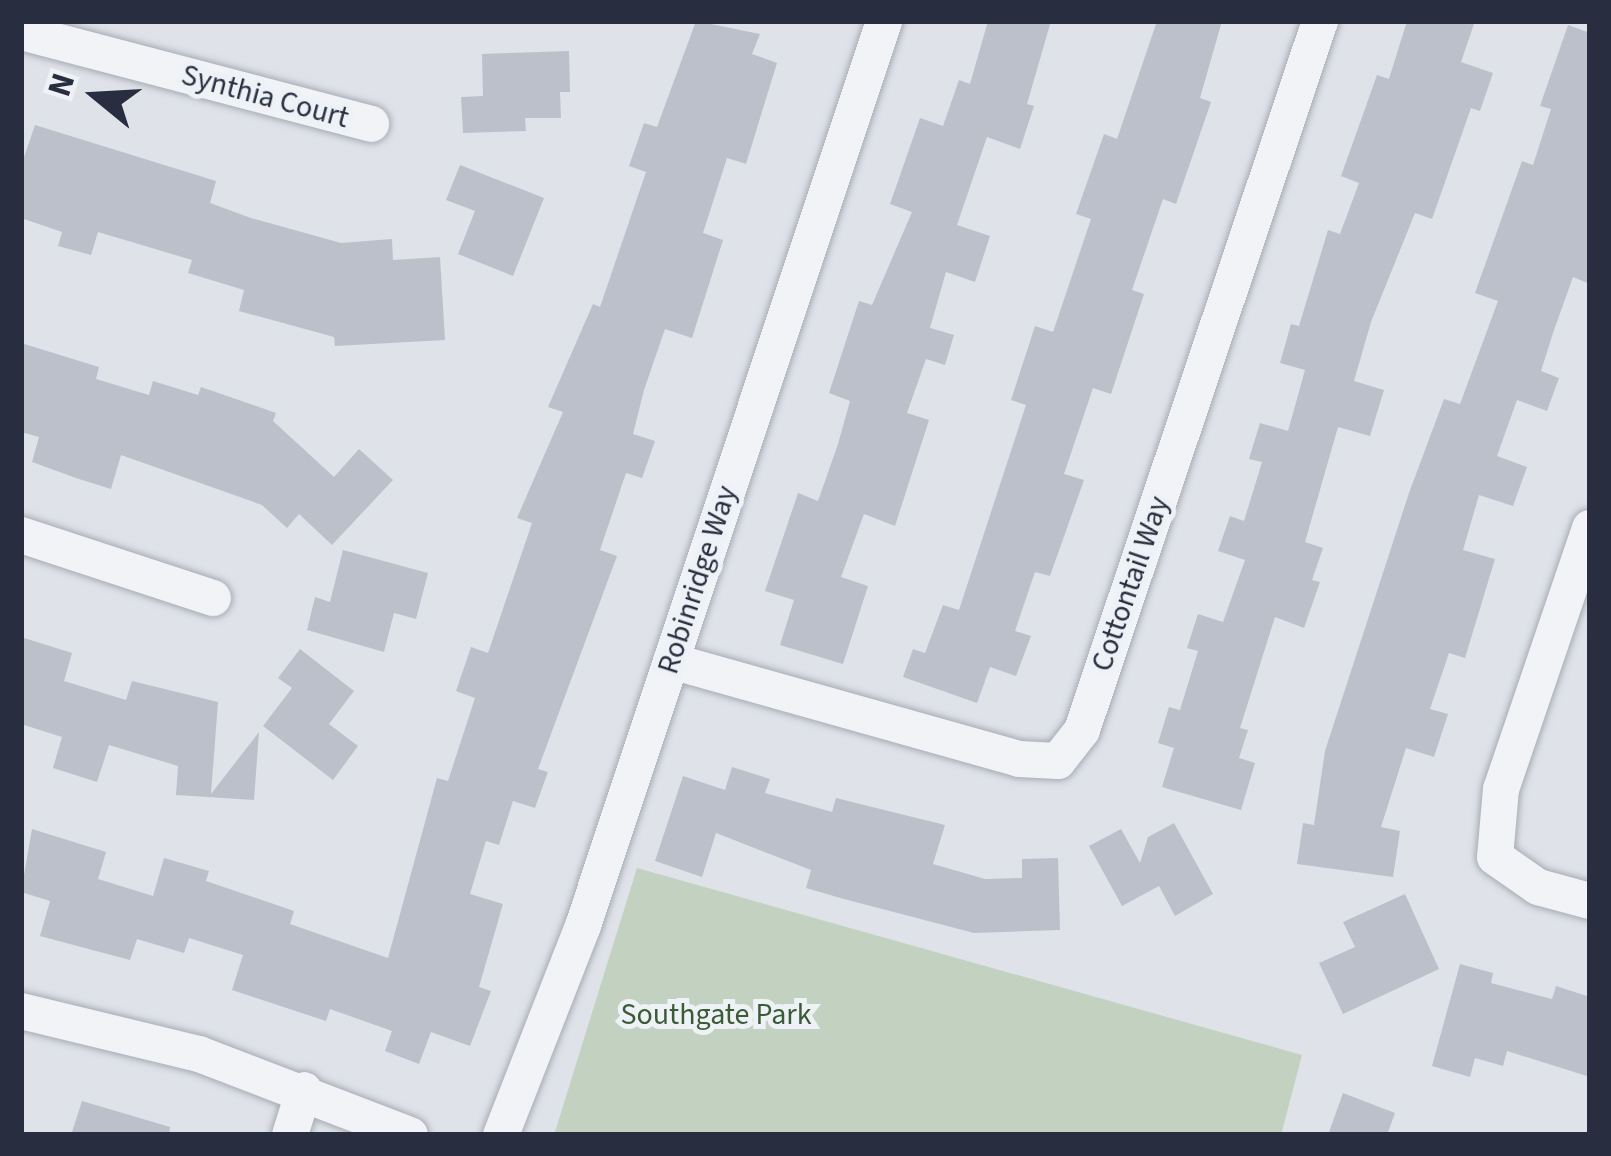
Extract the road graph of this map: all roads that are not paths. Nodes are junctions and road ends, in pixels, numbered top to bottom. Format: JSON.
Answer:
{"nodes":[{"id":1,"x":884,"y":21,"type":"edge"},
{"id":2,"x":1320,"y":21,"type":"edge"},
{"id":3,"x":21,"y":32,"type":"edge"},
{"id":4,"x":371,"y":124,"type":"dead end"},
{"id":5,"x":1590,"y":529,"type":"edge"},
{"id":6,"x":21,"y":535,"type":"edge"},
{"id":7,"x":213,"y":598,"type":"dead end"},
{"id":8,"x":670,"y":661,"type":"junction"},
{"id":9,"x":1590,"y":901,"type":"edge"},
{"id":10,"x":21,"y":1010,"type":"edge"},
{"id":11,"x":304,"y":1090,"type":"junction"},
{"id":12,"x":290,"y":1135,"type":"edge"},
{"id":13,"x":410,"y":1135,"type":"edge"},
{"id":14,"x":501,"y":1135,"type":"edge"}],
"edges":[{"from":1,"to":8,"type":"street","name":"Robinridge Way"},
{"from":2,"to":8,"type":"street","name":"Cottontail Way"},
{"from":3,"to":4,"type":"street","name":"Synthia Court"},
{"from":5,"to":9,"type":"street"},
{"from":6,"to":7,"type":"street"},
{"from":8,"to":14,"type":"street","name":"Robinridge Way"},
{"from":10,"to":11,"type":"street"},
{"from":11,"to":12,"type":"street"},
{"from":11,"to":13,"type":"street"}]}
